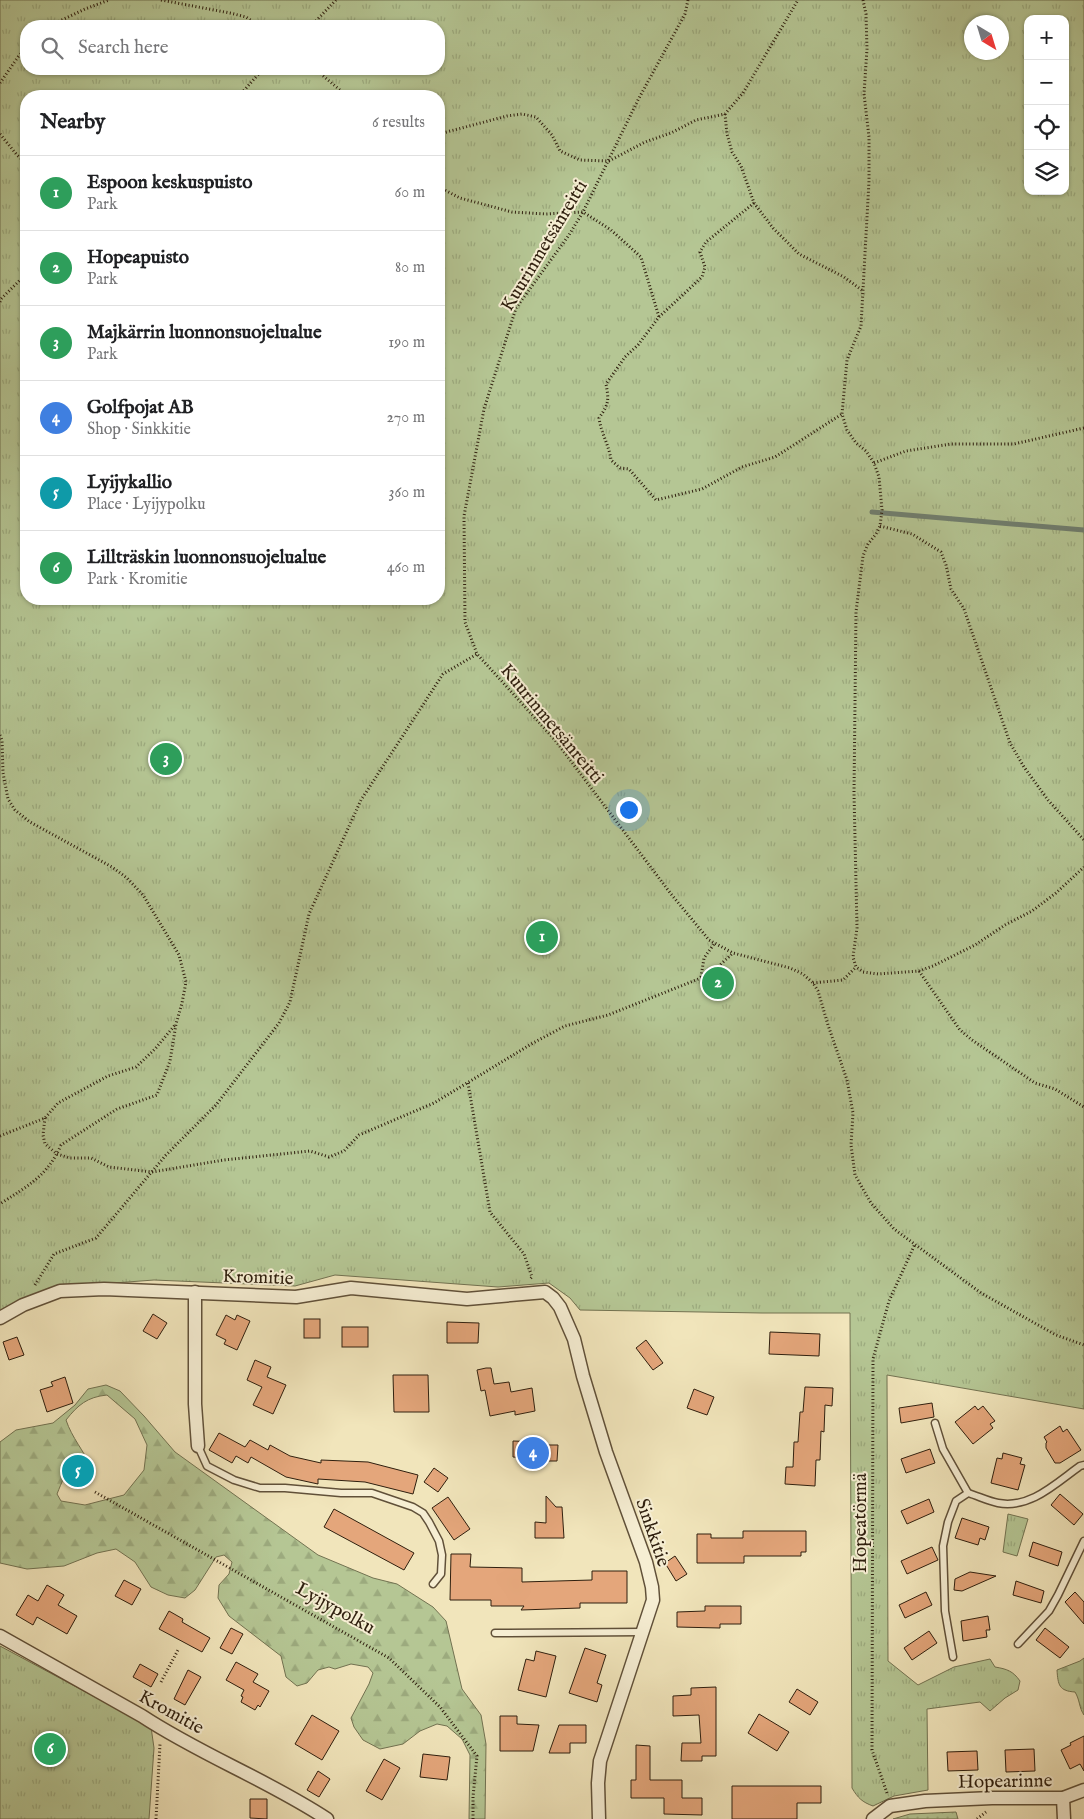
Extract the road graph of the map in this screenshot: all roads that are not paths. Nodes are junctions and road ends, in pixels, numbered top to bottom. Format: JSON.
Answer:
{"nodes":[{"id":1,"x":195,"y":1292,"type":"junction"},
{"id":2,"x":519,"y":1295,"type":"joint"},
{"id":3,"x":0,"y":1318,"type":"edge"},
{"id":4,"x":935,"y":1424,"type":"dead end"},
{"id":5,"x":198,"y":1446,"type":"joint"},
{"id":6,"x":1084,"y":1465,"type":"edge"},
{"id":7,"x":968,"y":1493,"type":"junction"},
{"id":8,"x":1084,"y":1541,"type":"edge"},
{"id":9,"x":433,"y":1584,"type":"dead end"},
{"id":10,"x":642,"y":1632,"type":"junction"},
{"id":11,"x":495,"y":1633,"type":"dead end"},
{"id":12,"x":0,"y":1636,"type":"edge"},
{"id":13,"x":1018,"y":1644,"type":"dead end"},
{"id":14,"x":953,"y":1657,"type":"dead end"},
{"id":15,"x":1084,"y":1790,"type":"edge"},
{"id":16,"x":1063,"y":1798,"type":"junction"},
{"id":17,"x":326,"y":1819,"type":"edge"},
{"id":18,"x":599,"y":1819,"type":"edge"},
{"id":19,"x":873,"y":1819,"type":"edge"},
{"id":20,"x":1064,"y":1819,"type":"edge"}],
"edges":[{"from":1,"to":2,"type":"street","name":"Kromitie"},
{"from":1,"to":3,"type":"street","name":"Kromitie"},
{"from":1,"to":5,"type":"street"},
{"from":2,"to":10,"type":"street","name":"Sinkkitie"},
{"from":4,"to":7,"type":"lane"},
{"from":5,"to":9,"type":"lane"},
{"from":6,"to":7,"type":"lane"},
{"from":7,"to":14,"type":"lane"},
{"from":8,"to":13,"type":"lane"},
{"from":10,"to":11,"type":"lane"},
{"from":10,"to":18,"type":"street","name":"Sinkkitie"},
{"from":12,"to":17,"type":"street","name":"Kromitie"},
{"from":15,"to":16,"type":"street","name":"Hopearinne"},
{"from":16,"to":19,"type":"street","name":"Hopearinne"},
{"from":16,"to":20,"type":"street"}]}
